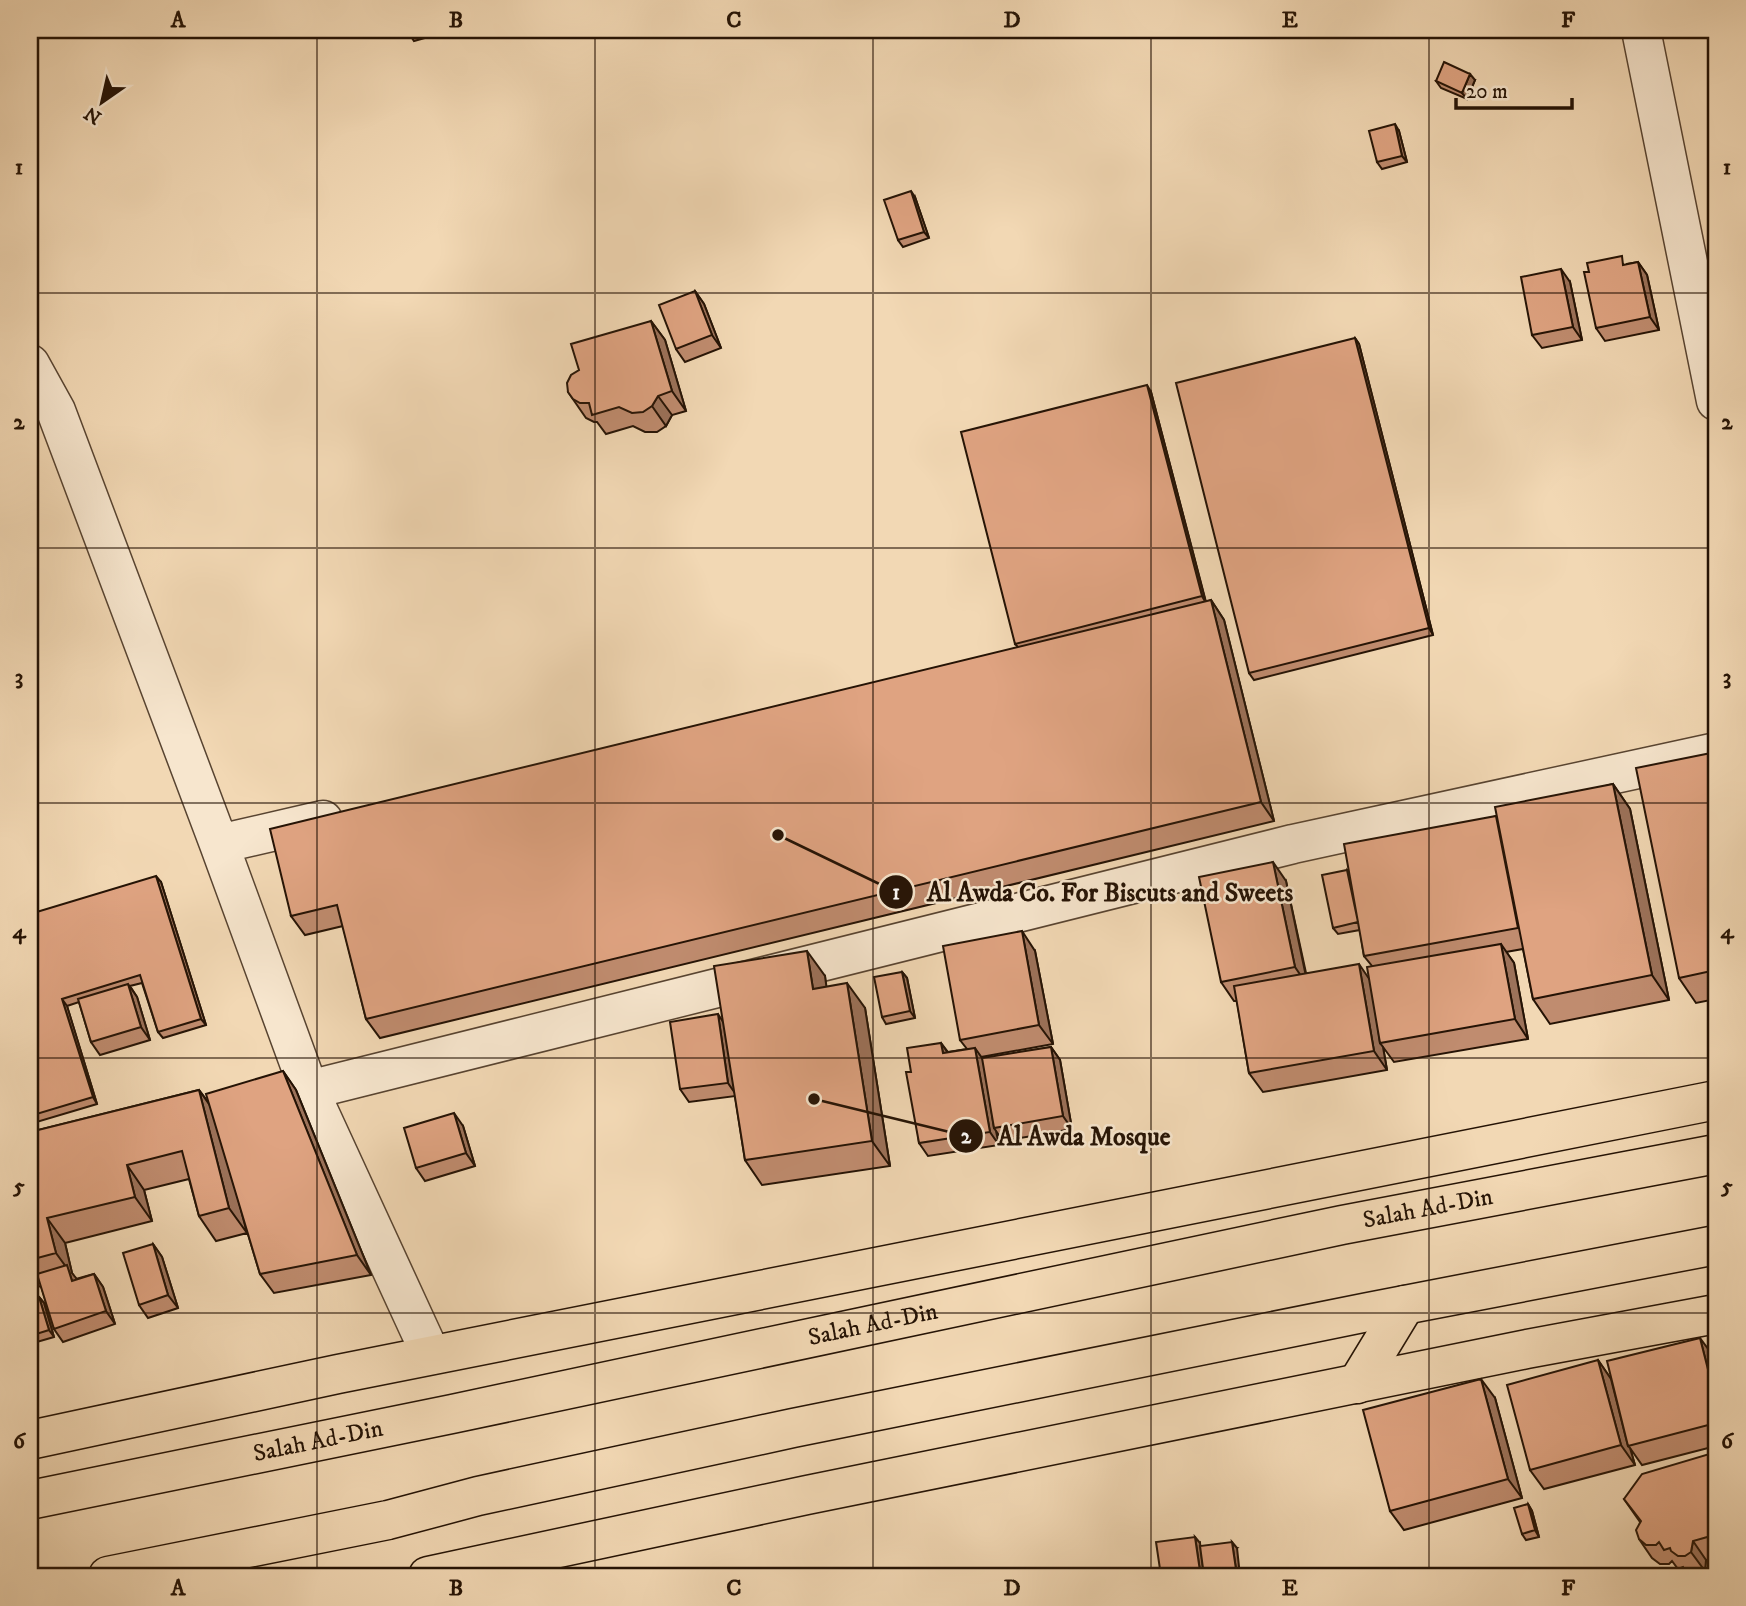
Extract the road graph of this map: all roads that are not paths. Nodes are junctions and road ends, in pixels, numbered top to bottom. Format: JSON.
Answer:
{"nodes":[{"id":1,"x":1641,"y":30,"type":"edge"},
{"id":2,"x":30,"y":364,"type":"edge"},
{"id":3,"x":1716,"y":401,"type":"edge"},
{"id":4,"x":1716,"y":752,"type":"edge"},
{"id":5,"x":355,"y":813,"type":"edge"},
{"id":6,"x":219,"y":844,"type":"junction"},
{"id":7,"x":309,"y":1090,"type":"junction"},
{"id":8,"x":1716,"y":1100,"type":"edge"},
{"id":9,"x":1716,"y":1154,"type":"edge"},
{"id":10,"x":1716,"y":1245,"type":"edge"},
{"id":11,"x":1405,"y":1304,"type":"junction"},
{"id":12,"x":1716,"y":1314,"type":"edge"},
{"id":13,"x":431,"y":1355,"type":"junction"},
{"id":14,"x":1357,"y":1384,"type":"junction"},
{"id":15,"x":30,"y":1440,"type":"edge"},
{"id":16,"x":30,"y":1500,"type":"edge"},
{"id":17,"x":517,"y":1568,"type":"edge"},
{"id":18,"x":108,"y":1576,"type":"edge"},
{"id":19,"x":428,"y":1576,"type":"edge"}],
"edges":[{"from":1,"to":3,"type":"street"},
{"from":2,"to":6,"type":"street"},
{"from":4,"to":7,"type":"street"},
{"from":5,"to":6,"type":"street"},
{"from":6,"to":7,"type":"street"},
{"from":7,"to":13,"type":"street"},
{"from":8,"to":13,"type":"main road"},
{"from":9,"to":16,"type":"main road","name":"Salah Ad-Din"},
{"from":10,"to":11,"type":"main road"},
{"from":11,"to":14,"type":"main road"},
{"from":11,"to":18,"type":"main road"},
{"from":12,"to":14,"type":"main road"},
{"from":13,"to":15,"type":"main road"},
{"from":14,"to":17,"type":"main road"},
{"from":17,"to":19,"type":"main road"}]}
